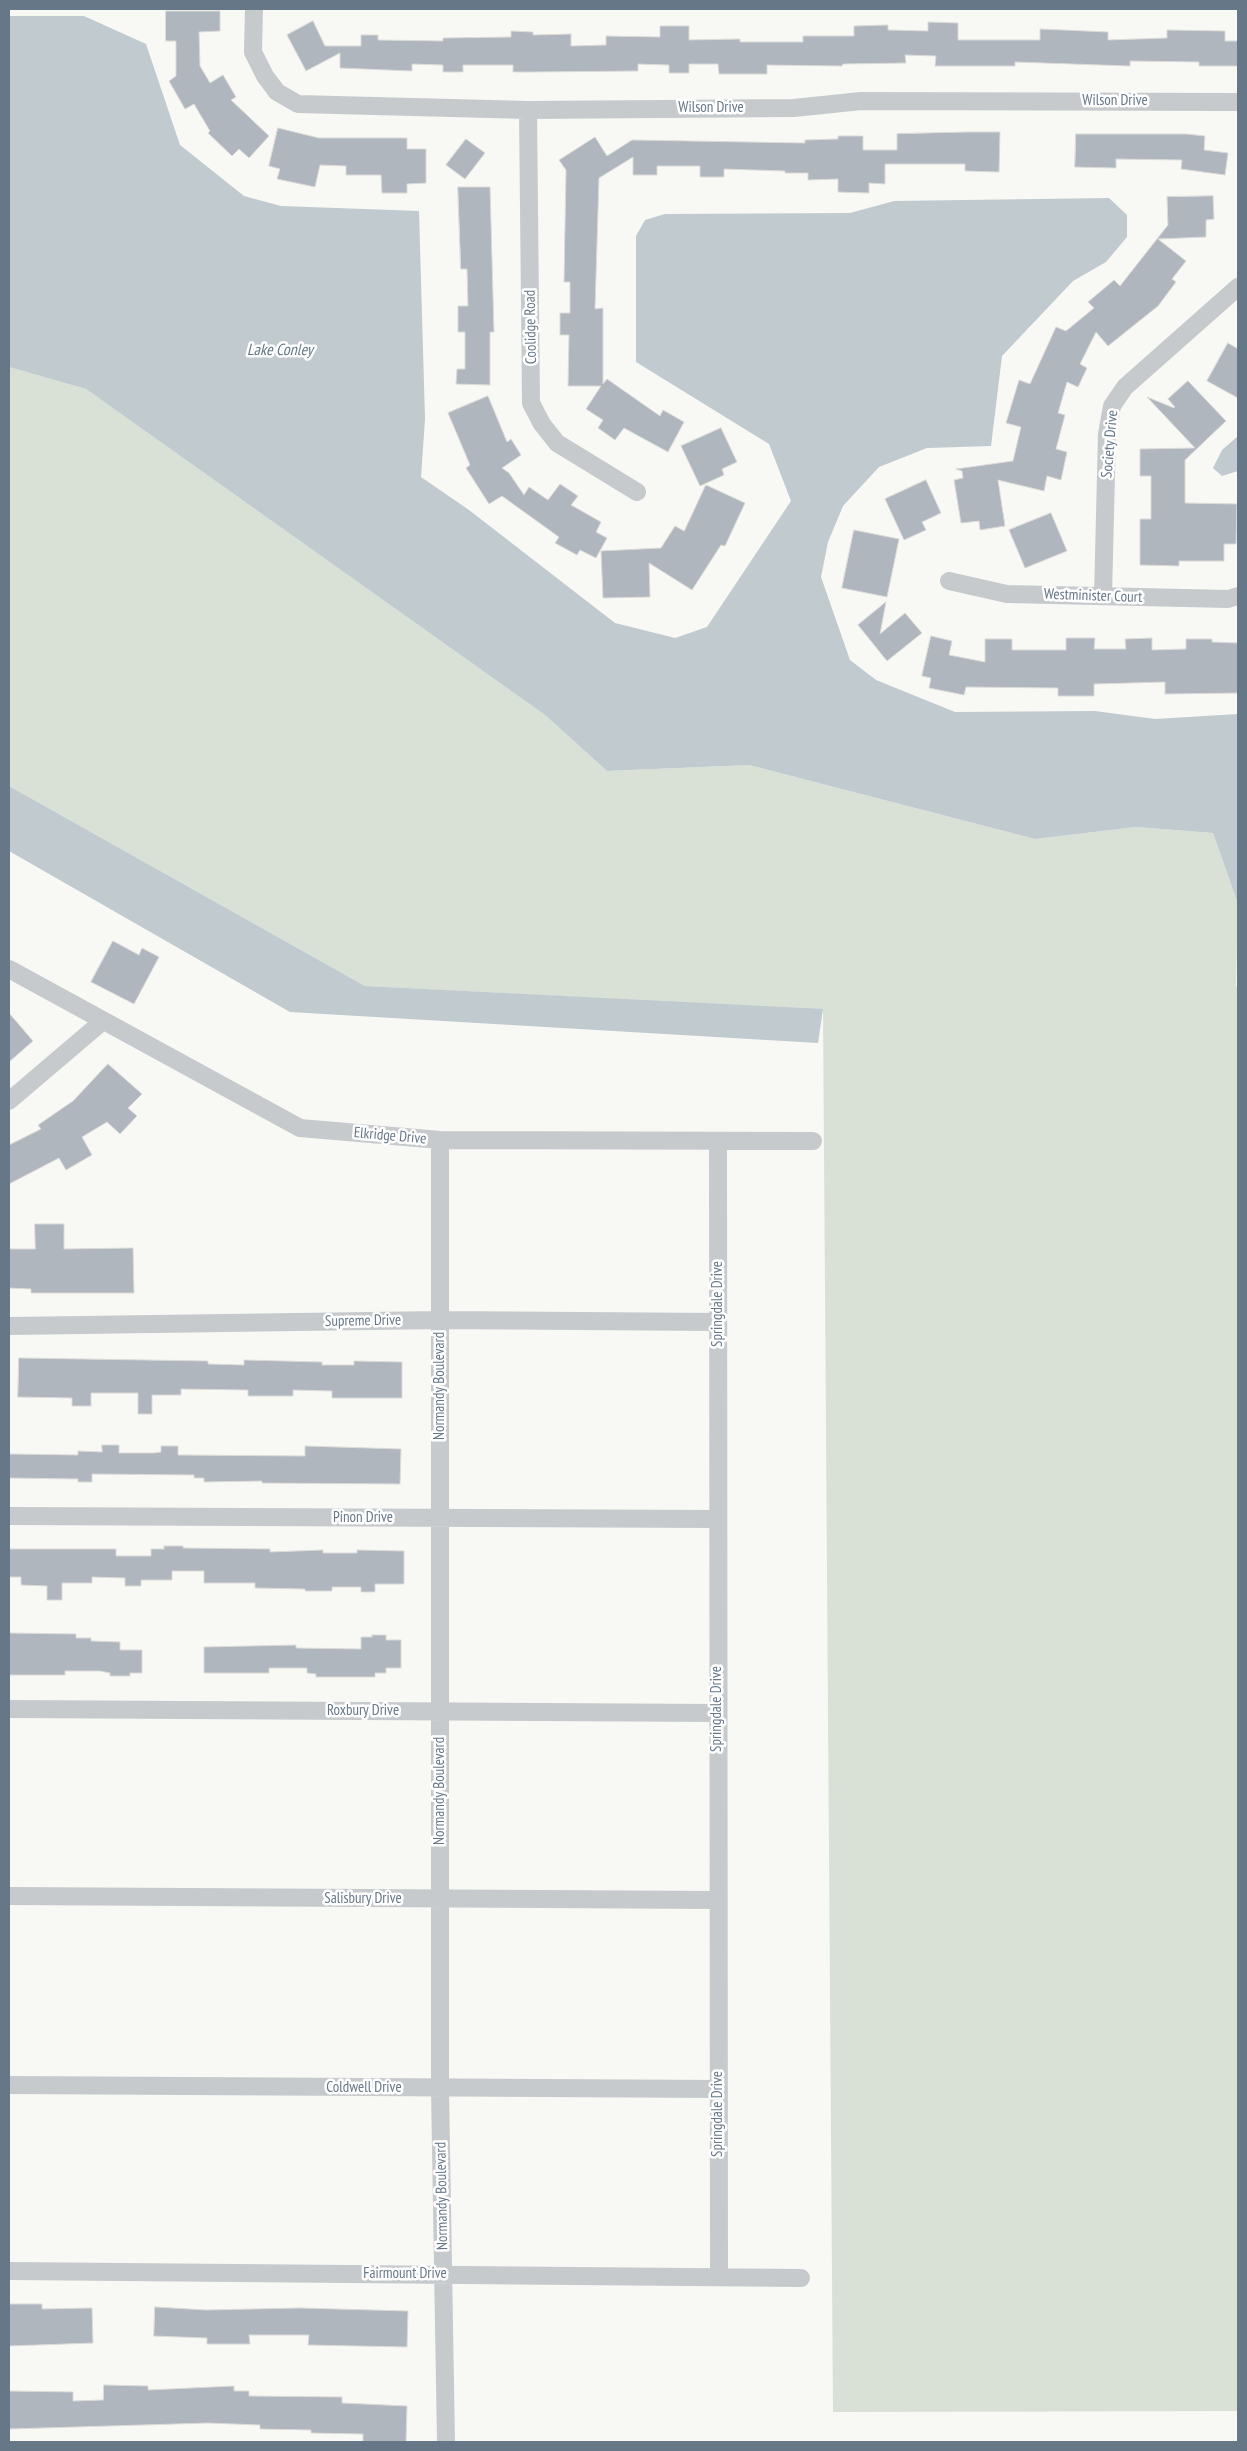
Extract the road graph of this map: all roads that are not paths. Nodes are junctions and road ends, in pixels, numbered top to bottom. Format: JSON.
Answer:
{"nodes":[{"id":1,"x":254,"y":9,"type":"edge"},
{"id":2,"x":1238,"y":102,"type":"edge"},
{"id":3,"x":528,"y":110,"type":"junction"},
{"id":4,"x":1238,"y":287,"type":"edge"},
{"id":5,"x":638,"y":492,"type":"dead end"},
{"id":6,"x":949,"y":581,"type":"dead end"},
{"id":7,"x":1103,"y":596,"type":"junction"},
{"id":8,"x":1238,"y":596,"type":"edge"},
{"id":9,"x":9,"y":969,"type":"edge"},
{"id":10,"x":103,"y":1021,"type":"junction"},
{"id":11,"x":9,"y":1101,"type":"edge"},
{"id":12,"x":440,"y":1140,"type":"junction"},
{"id":13,"x":718,"y":1141,"type":"junction"},
{"id":14,"x":813,"y":1141,"type":"dead end"},
{"id":15,"x":441,"y":1320,"type":"junction"},
{"id":16,"x":718,"y":1322,"type":"junction"},
{"id":17,"x":9,"y":1326,"type":"edge"},
{"id":18,"x":9,"y":1516,"type":"edge"},
{"id":19,"x":439,"y":1518,"type":"junction"},
{"id":20,"x":717,"y":1519,"type":"junction"},
{"id":21,"x":9,"y":1709,"type":"edge"},
{"id":22,"x":440,"y":1711,"type":"junction"},
{"id":23,"x":717,"y":1713,"type":"junction"},
{"id":24,"x":9,"y":1896,"type":"edge"},
{"id":25,"x":440,"y":1899,"type":"junction"},
{"id":26,"x":718,"y":1900,"type":"junction"},
{"id":27,"x":9,"y":2085,"type":"edge"},
{"id":28,"x":440,"y":2089,"type":"junction"},
{"id":29,"x":718,"y":2089,"type":"junction"},
{"id":30,"x":9,"y":2271,"type":"edge"},
{"id":31,"x":443,"y":2274,"type":"junction"},
{"id":32,"x":718,"y":2277,"type":"junction"},
{"id":33,"x":801,"y":2278,"type":"dead end"},
{"id":34,"x":446,"y":2442,"type":"edge"}],
"edges":[{"from":1,"to":3,"type":"street","name":"Wilson Drive"},
{"from":2,"to":3,"type":"street","name":"Wilson Drive"},
{"from":3,"to":5,"type":"street","name":"Coolidge Road"},
{"from":4,"to":7,"type":"street","name":"Society Drive"},
{"from":6,"to":7,"type":"street","name":"Westminister Court"},
{"from":7,"to":8,"type":"street","name":"Westminister Court"},
{"from":9,"to":10,"type":"street","name":"Elkridge Drive"},
{"from":10,"to":11,"type":"street"},
{"from":10,"to":12,"type":"street","name":"Elkridge Drive"},
{"from":12,"to":13,"type":"street","name":"Elkridge Drive"},
{"from":12,"to":15,"type":"street","name":"Normandy Boulevard"},
{"from":13,"to":14,"type":"street","name":"Elkridge Drive"},
{"from":13,"to":16,"type":"street","name":"Springdale Drive"},
{"from":15,"to":16,"type":"street","name":"Supreme Drive"},
{"from":15,"to":17,"type":"street","name":"Supreme Drive"},
{"from":15,"to":19,"type":"street","name":"Normandy Boulevard"},
{"from":16,"to":20,"type":"street","name":"Springdale Drive"},
{"from":18,"to":19,"type":"street","name":"Pinon Drive"},
{"from":19,"to":20,"type":"street","name":"Pinon Drive"},
{"from":19,"to":22,"type":"street","name":"Normandy Boulevard"},
{"from":20,"to":23,"type":"street","name":"Springdale Drive"},
{"from":21,"to":22,"type":"street","name":"Roxbury Drive"},
{"from":22,"to":23,"type":"street","name":"Roxbury Drive"},
{"from":22,"to":25,"type":"street","name":"Normandy Boulevard"},
{"from":23,"to":26,"type":"street","name":"Springdale Drive"},
{"from":24,"to":25,"type":"street","name":"Salisbury Drive"},
{"from":25,"to":26,"type":"street","name":"Salisbury Drive"},
{"from":25,"to":28,"type":"street","name":"Normandy Boulevard"},
{"from":26,"to":29,"type":"street","name":"Springdale Drive"},
{"from":27,"to":28,"type":"street","name":"Coldwell Drive"},
{"from":28,"to":29,"type":"street","name":"Coldwell Drive"},
{"from":28,"to":31,"type":"street","name":"Normandy Boulevard"},
{"from":29,"to":32,"type":"street","name":"Springdale Drive"},
{"from":30,"to":31,"type":"street","name":"Fairmount Drive"},
{"from":31,"to":32,"type":"street","name":"Fairmount Drive"},
{"from":31,"to":34,"type":"street","name":"Normandy Boulevard"},
{"from":32,"to":33,"type":"street","name":"Fairmount Drive"}]}
